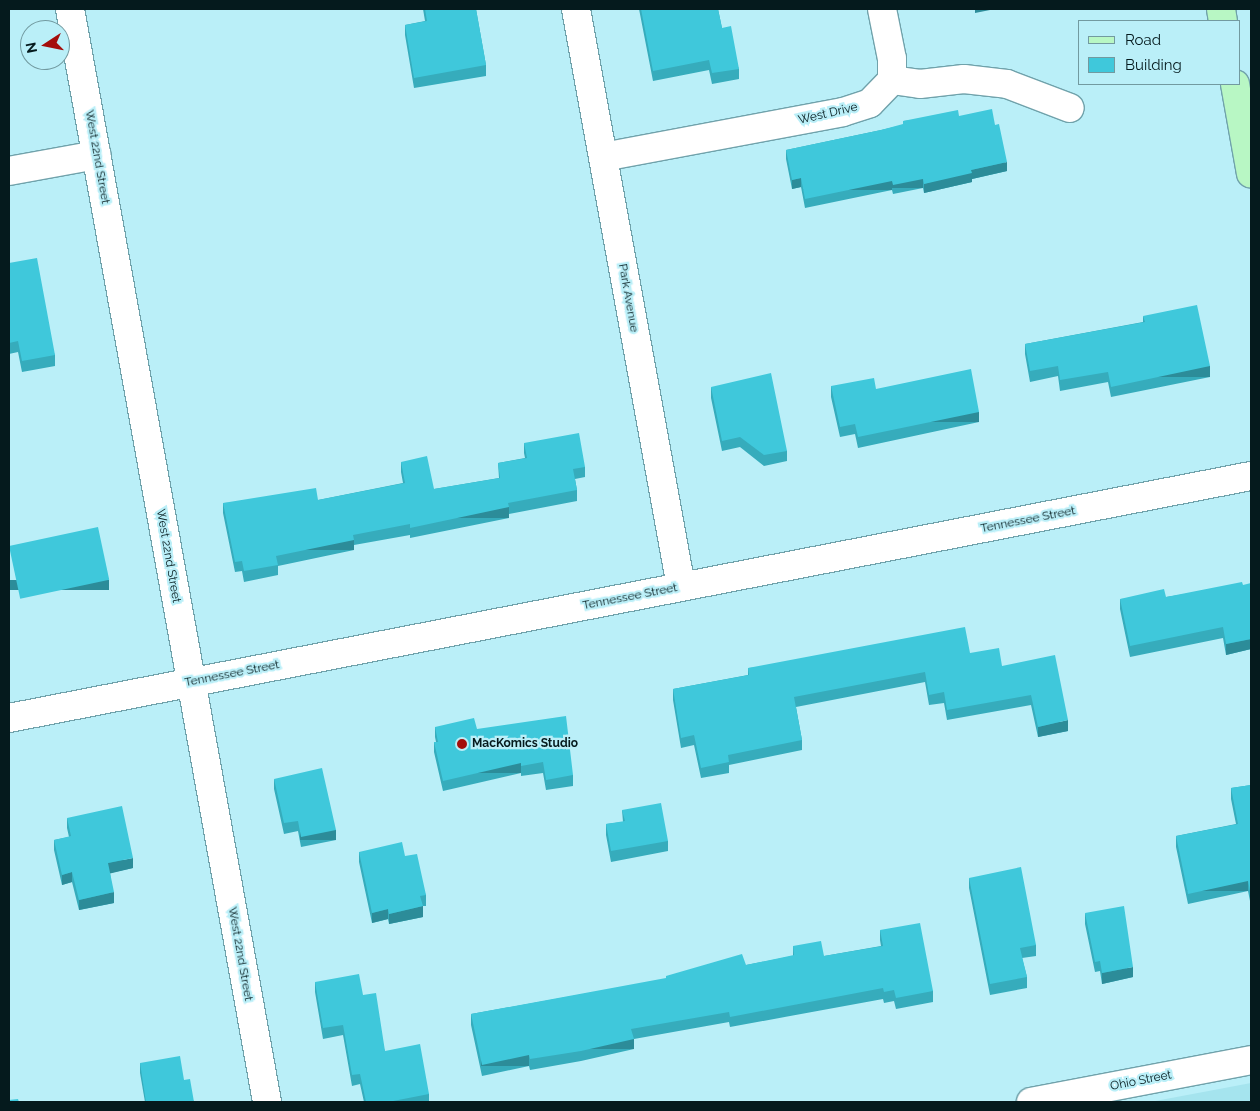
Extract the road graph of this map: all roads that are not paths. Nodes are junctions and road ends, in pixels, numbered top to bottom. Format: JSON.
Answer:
{"nodes":[{"id":1,"x":70,"y":9,"type":"edge"},
{"id":2,"x":576,"y":9,"type":"edge"},
{"id":3,"x":882,"y":9,"type":"edge"},
{"id":4,"x":892,"y":80,"type":"junction"},
{"id":5,"x":1235,"y":85,"type":"edge"},
{"id":6,"x":1070,"y":108,"type":"dead end"},
{"id":7,"x":97,"y":155,"type":"junction"},
{"id":8,"x":603,"y":157,"type":"junction"},
{"id":9,"x":9,"y":171,"type":"edge"},
{"id":10,"x":1251,"y":174,"type":"edge"},
{"id":11,"x":1251,"y":476,"type":"edge"},
{"id":12,"x":681,"y":587,"type":"junction"},
{"id":13,"x":191,"y":682,"type":"junction"},
{"id":14,"x":9,"y":718,"type":"edge"},
{"id":15,"x":1251,"y":1060,"type":"edge"},
{"id":16,"x":267,"y":1102,"type":"edge"},
{"id":17,"x":1031,"y":1102,"type":"edge"}],
"edges":[{"from":1,"to":7,"type":"street","name":"West 22nd Street"},
{"from":2,"to":8,"type":"street","name":"Park Avenue"},
{"from":3,"to":4,"type":"street"},
{"from":4,"to":6,"type":"street"},
{"from":4,"to":8,"type":"street","name":"West Drive"},
{"from":5,"to":10,"type":"main road"},
{"from":7,"to":9,"type":"street"},
{"from":7,"to":13,"type":"street","name":"West 22nd Street"},
{"from":8,"to":12,"type":"street","name":"Park Avenue"},
{"from":11,"to":12,"type":"street","name":"Tennessee Street"},
{"from":12,"to":13,"type":"street","name":"Tennessee Street"},
{"from":13,"to":14,"type":"street","name":"Tennessee Street"},
{"from":13,"to":16,"type":"street","name":"West 22nd Street"},
{"from":15,"to":17,"type":"street","name":"Ohio Street"}]}
